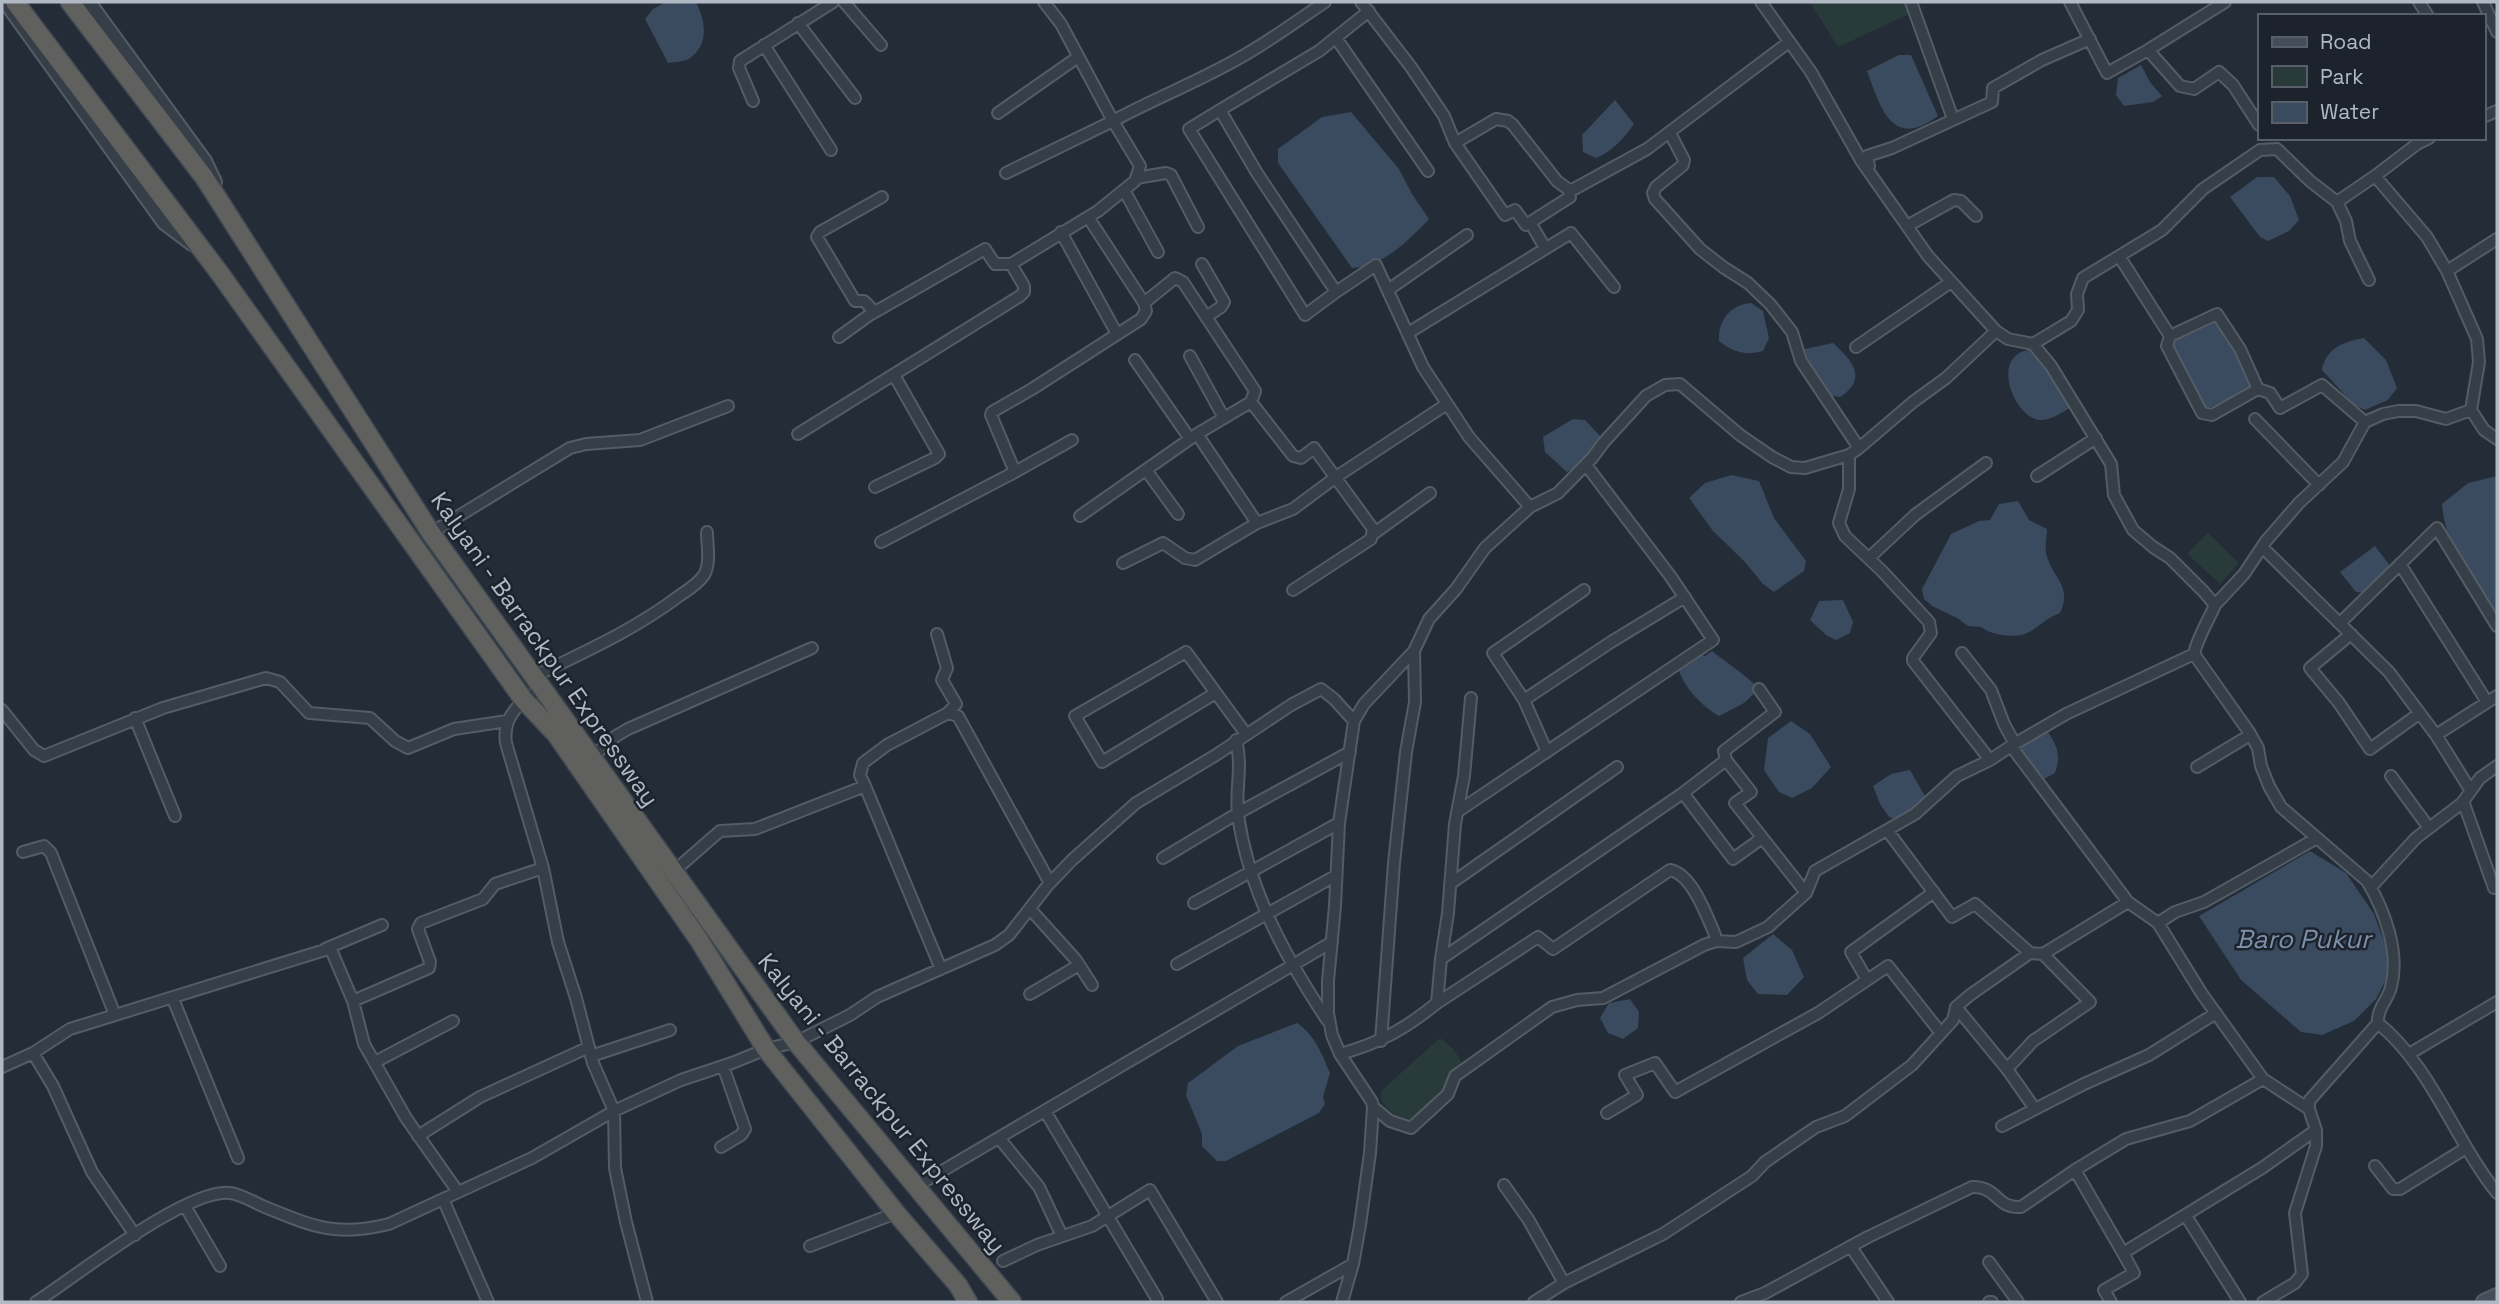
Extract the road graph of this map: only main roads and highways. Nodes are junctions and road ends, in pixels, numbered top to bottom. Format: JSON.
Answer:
{"nodes":[{"id":1,"x":15,"y":2,"type":"edge"},
{"id":2,"x":70,"y":2,"type":"edge"},
{"id":3,"x":2497,"y":1296,"type":"edge"},
{"id":4,"x":968,"y":1302,"type":"edge"},
{"id":5,"x":1012,"y":1302,"type":"edge"},
{"id":6,"x":2484,"y":1302,"type":"edge"}],
"edges":[{"from":1,"to":4,"type":"highway"},
{"from":2,"to":5,"type":"highway","name":"Kalyani - Barrackpur Expressway"},
{"from":3,"to":6,"type":"main road"}]}
